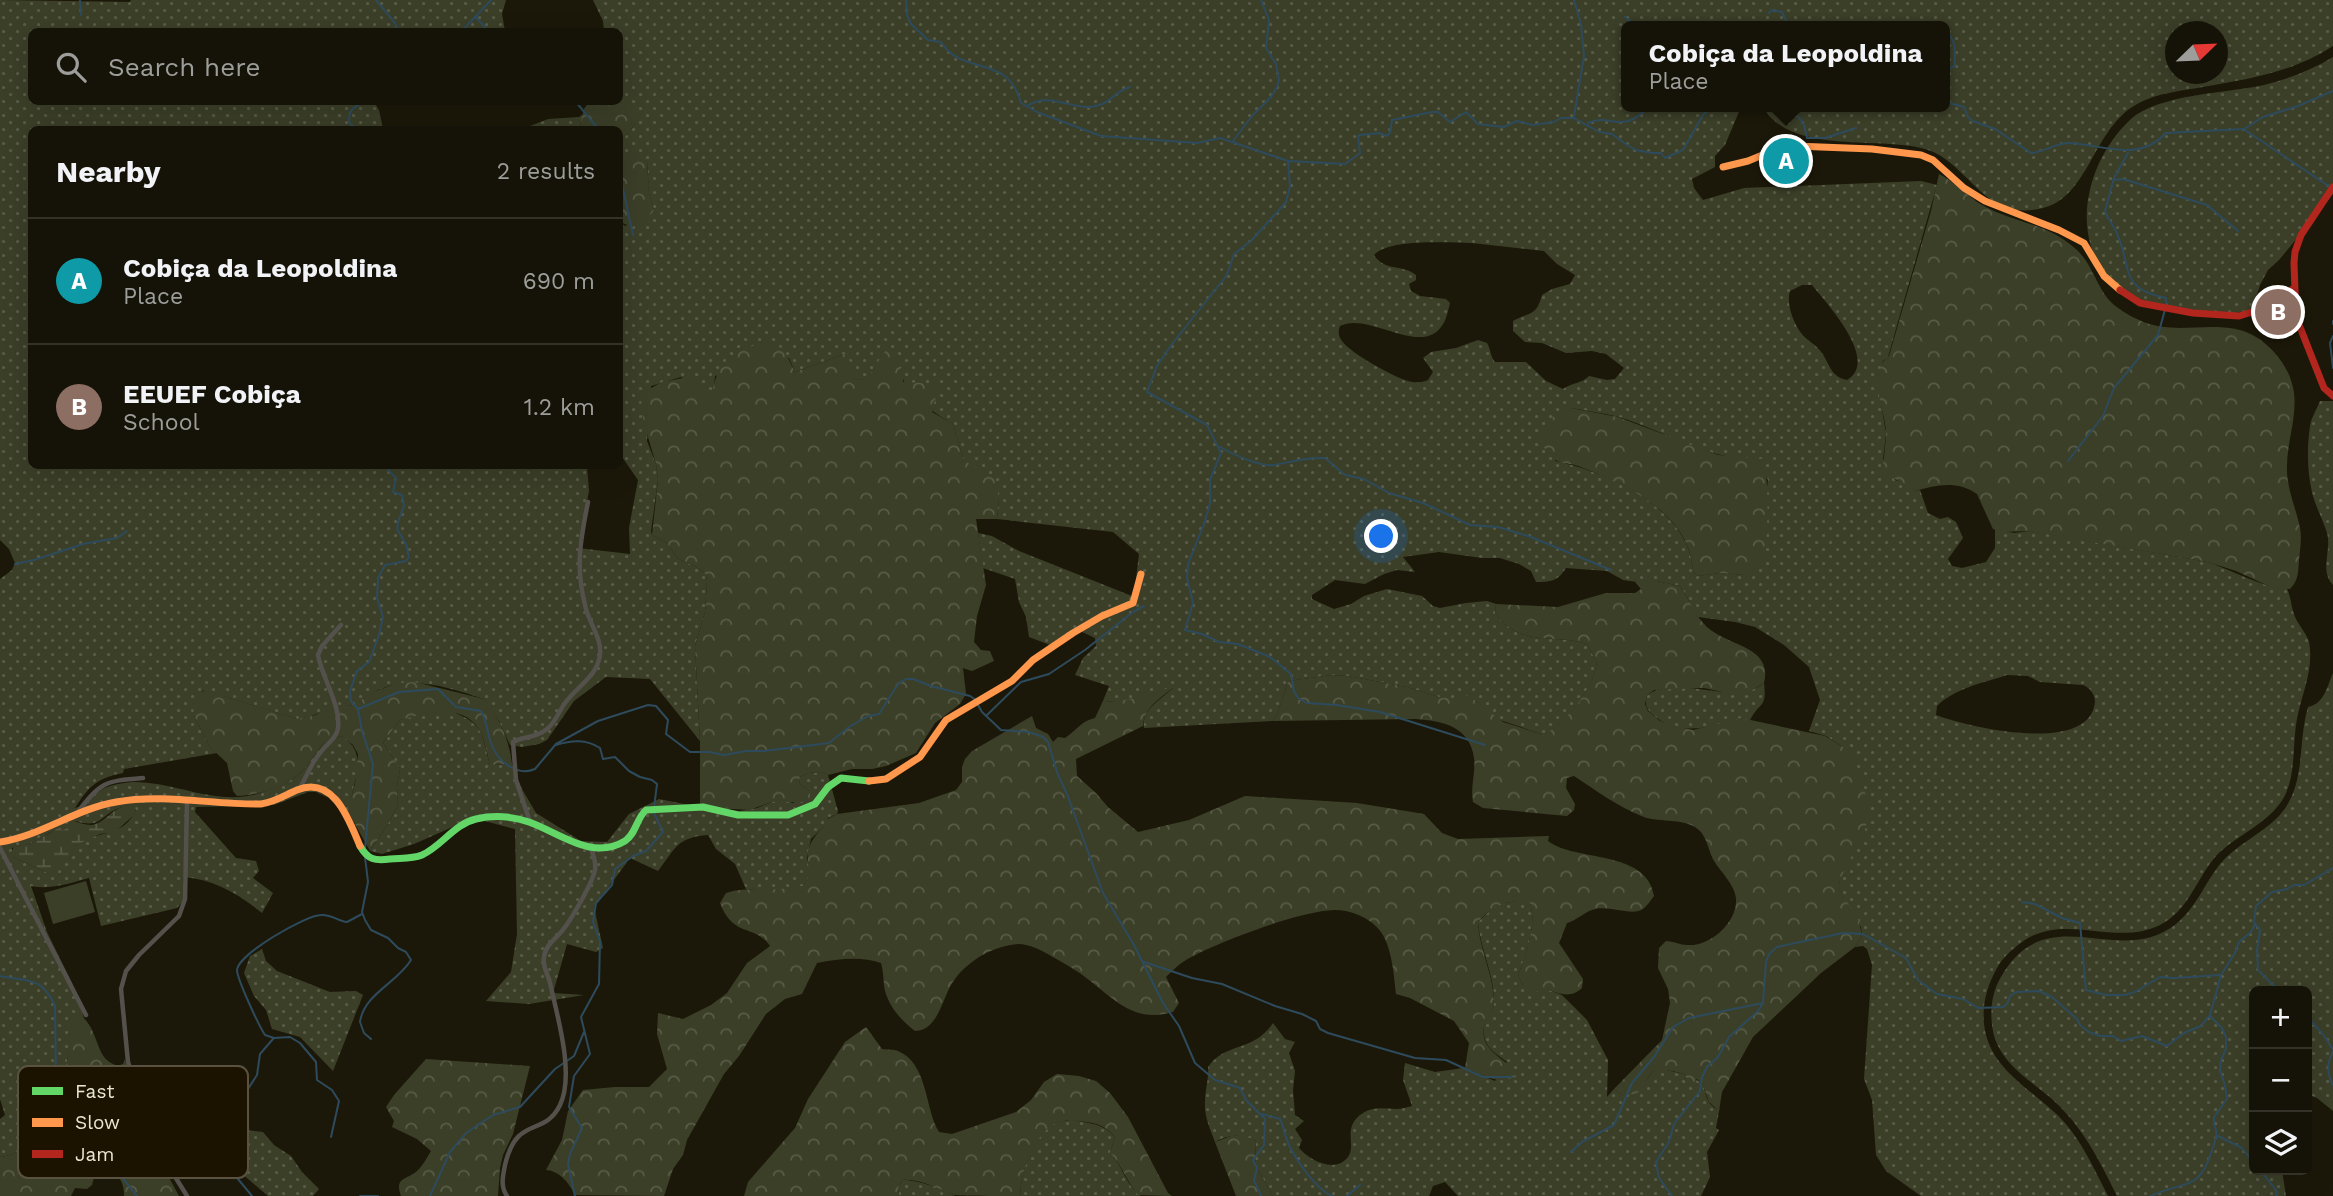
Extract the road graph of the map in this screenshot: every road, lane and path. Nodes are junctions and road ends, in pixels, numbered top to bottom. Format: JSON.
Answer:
{"nodes":[{"id":1,"x":1723,"y":167,"type":"dead end"},
{"id":2,"x":2333,"y":187,"type":"edge"},
{"id":3,"x":2294,"y":288,"type":"junction"},
{"id":4,"x":2333,"y":396,"type":"edge"},
{"id":5,"x":588,"y":502,"type":"dead end"},
{"id":6,"x":1141,"y":573,"type":"dead end"},
{"id":7,"x":341,"y":625,"type":"dead end"},
{"id":8,"x":143,"y":778,"type":"dead end"},
{"id":9,"x":300,"y":788,"type":"junction"},
{"id":10,"x":187,"y":801,"type":"junction"},
{"id":11,"x":77,"y":813,"type":"junction"},
{"id":12,"x":530,"y":822,"type":"junction"},
{"id":13,"x":0,"y":842,"type":"edge"},
{"id":14,"x":0,"y":848,"type":"edge"},
{"id":15,"x":591,"y":849,"type":"junction"},
{"id":16,"x":86,"y":1015,"type":"dead end"},
{"id":17,"x":129,"y":1066,"type":"edge"},
{"id":18,"x":176,"y":1178,"type":"edge"},
{"id":19,"x":187,"y":1196,"type":"edge"},
{"id":20,"x":507,"y":1196,"type":"edge"}],
"edges":[{"from":1,"to":3,"type":"street"},
{"from":2,"to":3,"type":"street"},
{"from":3,"to":4,"type":"street"},
{"from":5,"to":12,"type":"street"},
{"from":6,"to":15,"type":"street"},
{"from":7,"to":9,"type":"street"},
{"from":8,"to":11,"type":"street"},
{"from":9,"to":10,"type":"street"},
{"from":9,"to":12,"type":"street"},
{"from":10,"to":11,"type":"street"},
{"from":10,"to":17,"type":"street"},
{"from":11,"to":13,"type":"street"},
{"from":12,"to":15,"type":"street"},
{"from":14,"to":16,"type":"street"},
{"from":15,"to":20,"type":"street"},
{"from":18,"to":19,"type":"street"}]}
